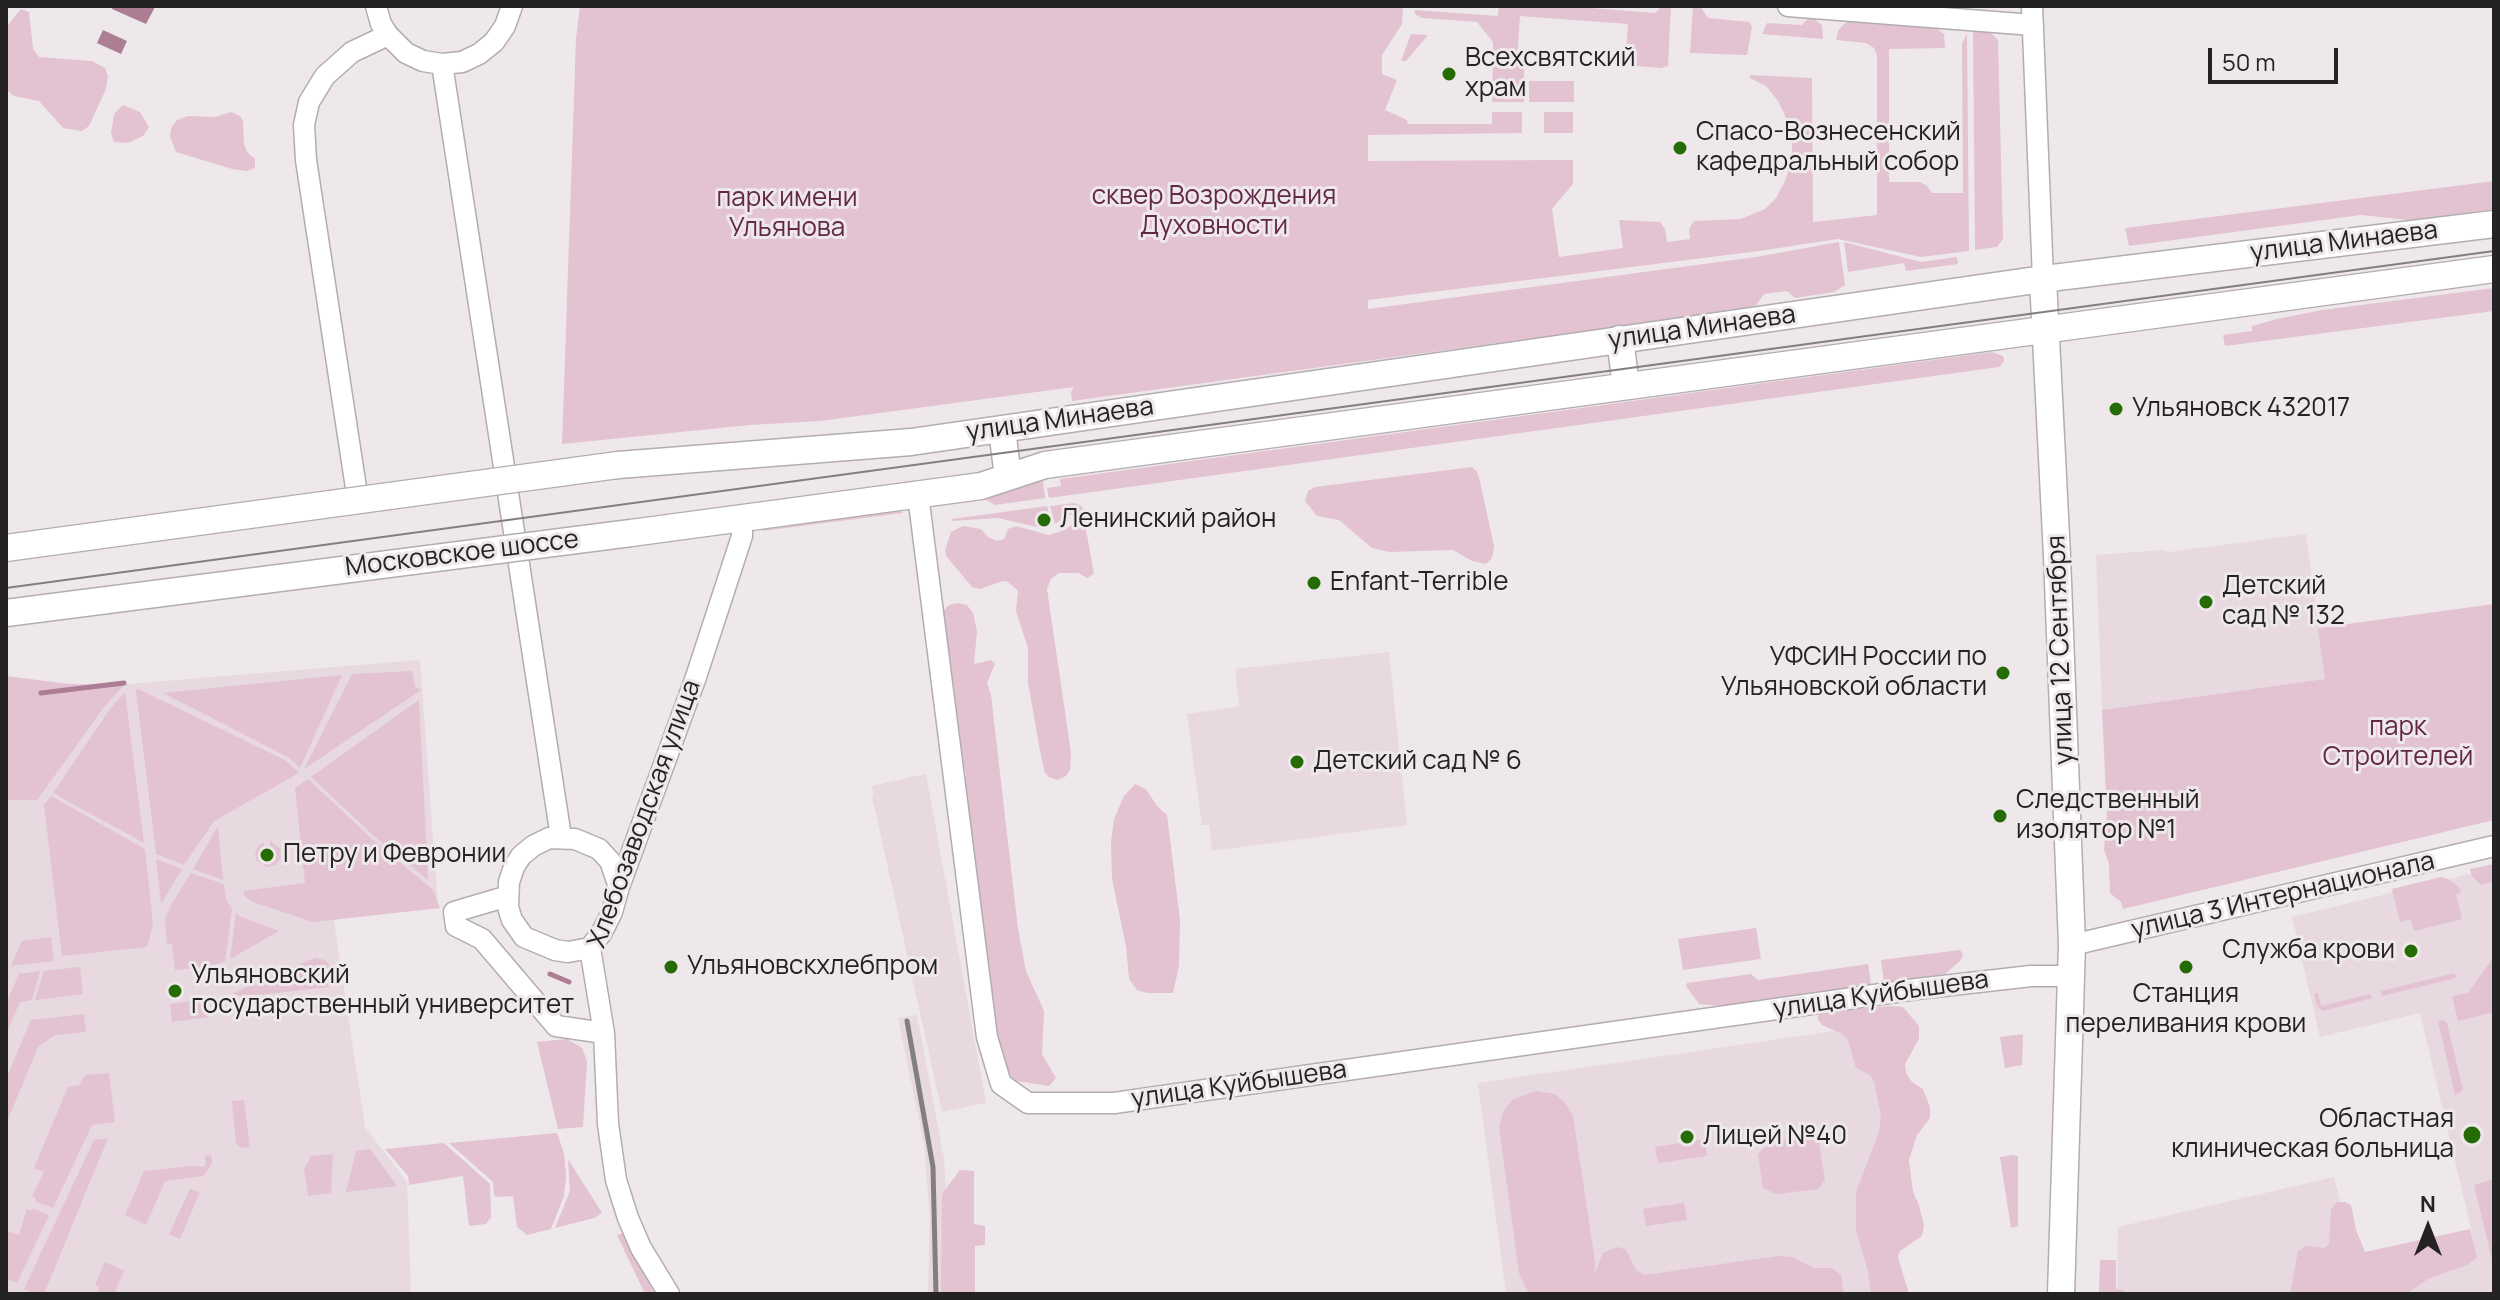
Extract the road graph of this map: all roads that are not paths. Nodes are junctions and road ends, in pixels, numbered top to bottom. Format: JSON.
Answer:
{"nodes":[{"id":1,"x":376,"y":6,"type":"edge"},
{"id":2,"x":512,"y":6,"type":"edge"},
{"id":3,"x":1788,"y":6,"type":"edge"},
{"id":4,"x":2033,"y":16,"type":"edge"},
{"id":5,"x":388,"y":35,"type":"junction"},
{"id":6,"x":442,"y":64,"type":"junction"},
{"id":7,"x":2494,"y":224,"type":"edge"},
{"id":8,"x":2494,"y":269,"type":"edge"},
{"id":9,"x":2043,"y":279,"type":"junction"},
{"id":10,"x":2045,"y":328,"type":"junction"},
{"id":11,"x":1620,"y":339,"type":"junction"},
{"id":12,"x":1626,"y":386,"type":"junction"},
{"id":13,"x":1002,"y":429,"type":"junction"},
{"id":14,"x":1008,"y":477,"type":"junction"},
{"id":15,"x":358,"y":501,"type":"junction"},
{"id":16,"x":920,"y":507,"type":"junction"},
{"id":17,"x":742,"y":518,"type":"junction"},
{"id":18,"x":6,"y":548,"type":"edge"},
{"id":19,"x":6,"y":613,"type":"edge"},
{"id":20,"x":561,"y":837,"type":"junction"},
{"id":21,"x":2494,"y":846,"type":"edge"},
{"id":22,"x":619,"y":887,"type":"junction"},
{"id":23,"x":508,"y":896,"type":"junction"},
{"id":24,"x":2072,"y":945,"type":"junction"},
{"id":25,"x":590,"y":948,"type":"junction"},
{"id":26,"x":2072,"y":976,"type":"junction"},
{"id":27,"x":604,"y":1033,"type":"junction"},
{"id":28,"x":669,"y":1294,"type":"edge"},
{"id":29,"x":2061,"y":1294,"type":"edge"}],
"edges":[{"from":1,"to":5,"type":"street"},
{"from":2,"to":6,"type":"street"},
{"from":3,"to":4,"type":"street"},
{"from":4,"to":9,"type":"street","name":"улица 12 Сентября"},
{"from":5,"to":6,"type":"street"},
{"from":5,"to":15,"type":"street"},
{"from":6,"to":20,"type":"street"},
{"from":7,"to":9,"type":"main road","name":"улица Минаева"},
{"from":8,"to":10,"type":"main road","name":"улица Минаева"},
{"from":9,"to":10,"type":"main road","name":"улица 12 Сентября"},
{"from":9,"to":11,"type":"main road","name":"улица Минаева"},
{"from":10,"to":12,"type":"main road","name":"улица Минаева"},
{"from":10,"to":24,"type":"main road","name":"улица 12 Сентября"},
{"from":11,"to":12,"type":"main road"},
{"from":11,"to":13,"type":"main road","name":"улица Минаева"},
{"from":12,"to":14,"type":"main road","name":"улица Минаева"},
{"from":13,"to":14,"type":"main road"},
{"from":13,"to":15,"type":"main road","name":"улица Минаева","bridge":true},
{"from":14,"to":16,"type":"main road","name":"улица Минаева"},
{"from":15,"to":18,"type":"main road","bridge":true},
{"from":16,"to":17,"type":"main road","name":"Московское шоссе"},
{"from":16,"to":26,"type":"street","name":"улица Куйбышева"},
{"from":17,"to":19,"type":"main road","name":"Московское шоссе","bridge":true},
{"from":17,"to":22,"type":"street","name":"Хлебозаводская улица"},
{"from":20,"to":22,"type":"street"},
{"from":20,"to":23,"type":"street"},
{"from":21,"to":24,"type":"street","name":"улица 3 Интернационала"},
{"from":22,"to":25,"type":"street","name":"Хлебозаводская улица"},
{"from":23,"to":25,"type":"street"},
{"from":23,"to":27,"type":"street"},
{"from":24,"to":26,"type":"main road","name":"улица 12 Сентября"},
{"from":25,"to":27,"type":"street","name":"Хлебозаводская улица"},
{"from":26,"to":29,"type":"main road","name":"улица 12 Сентября"},
{"from":27,"to":28,"type":"street","name":"Хлебозаводская улица"}]}
